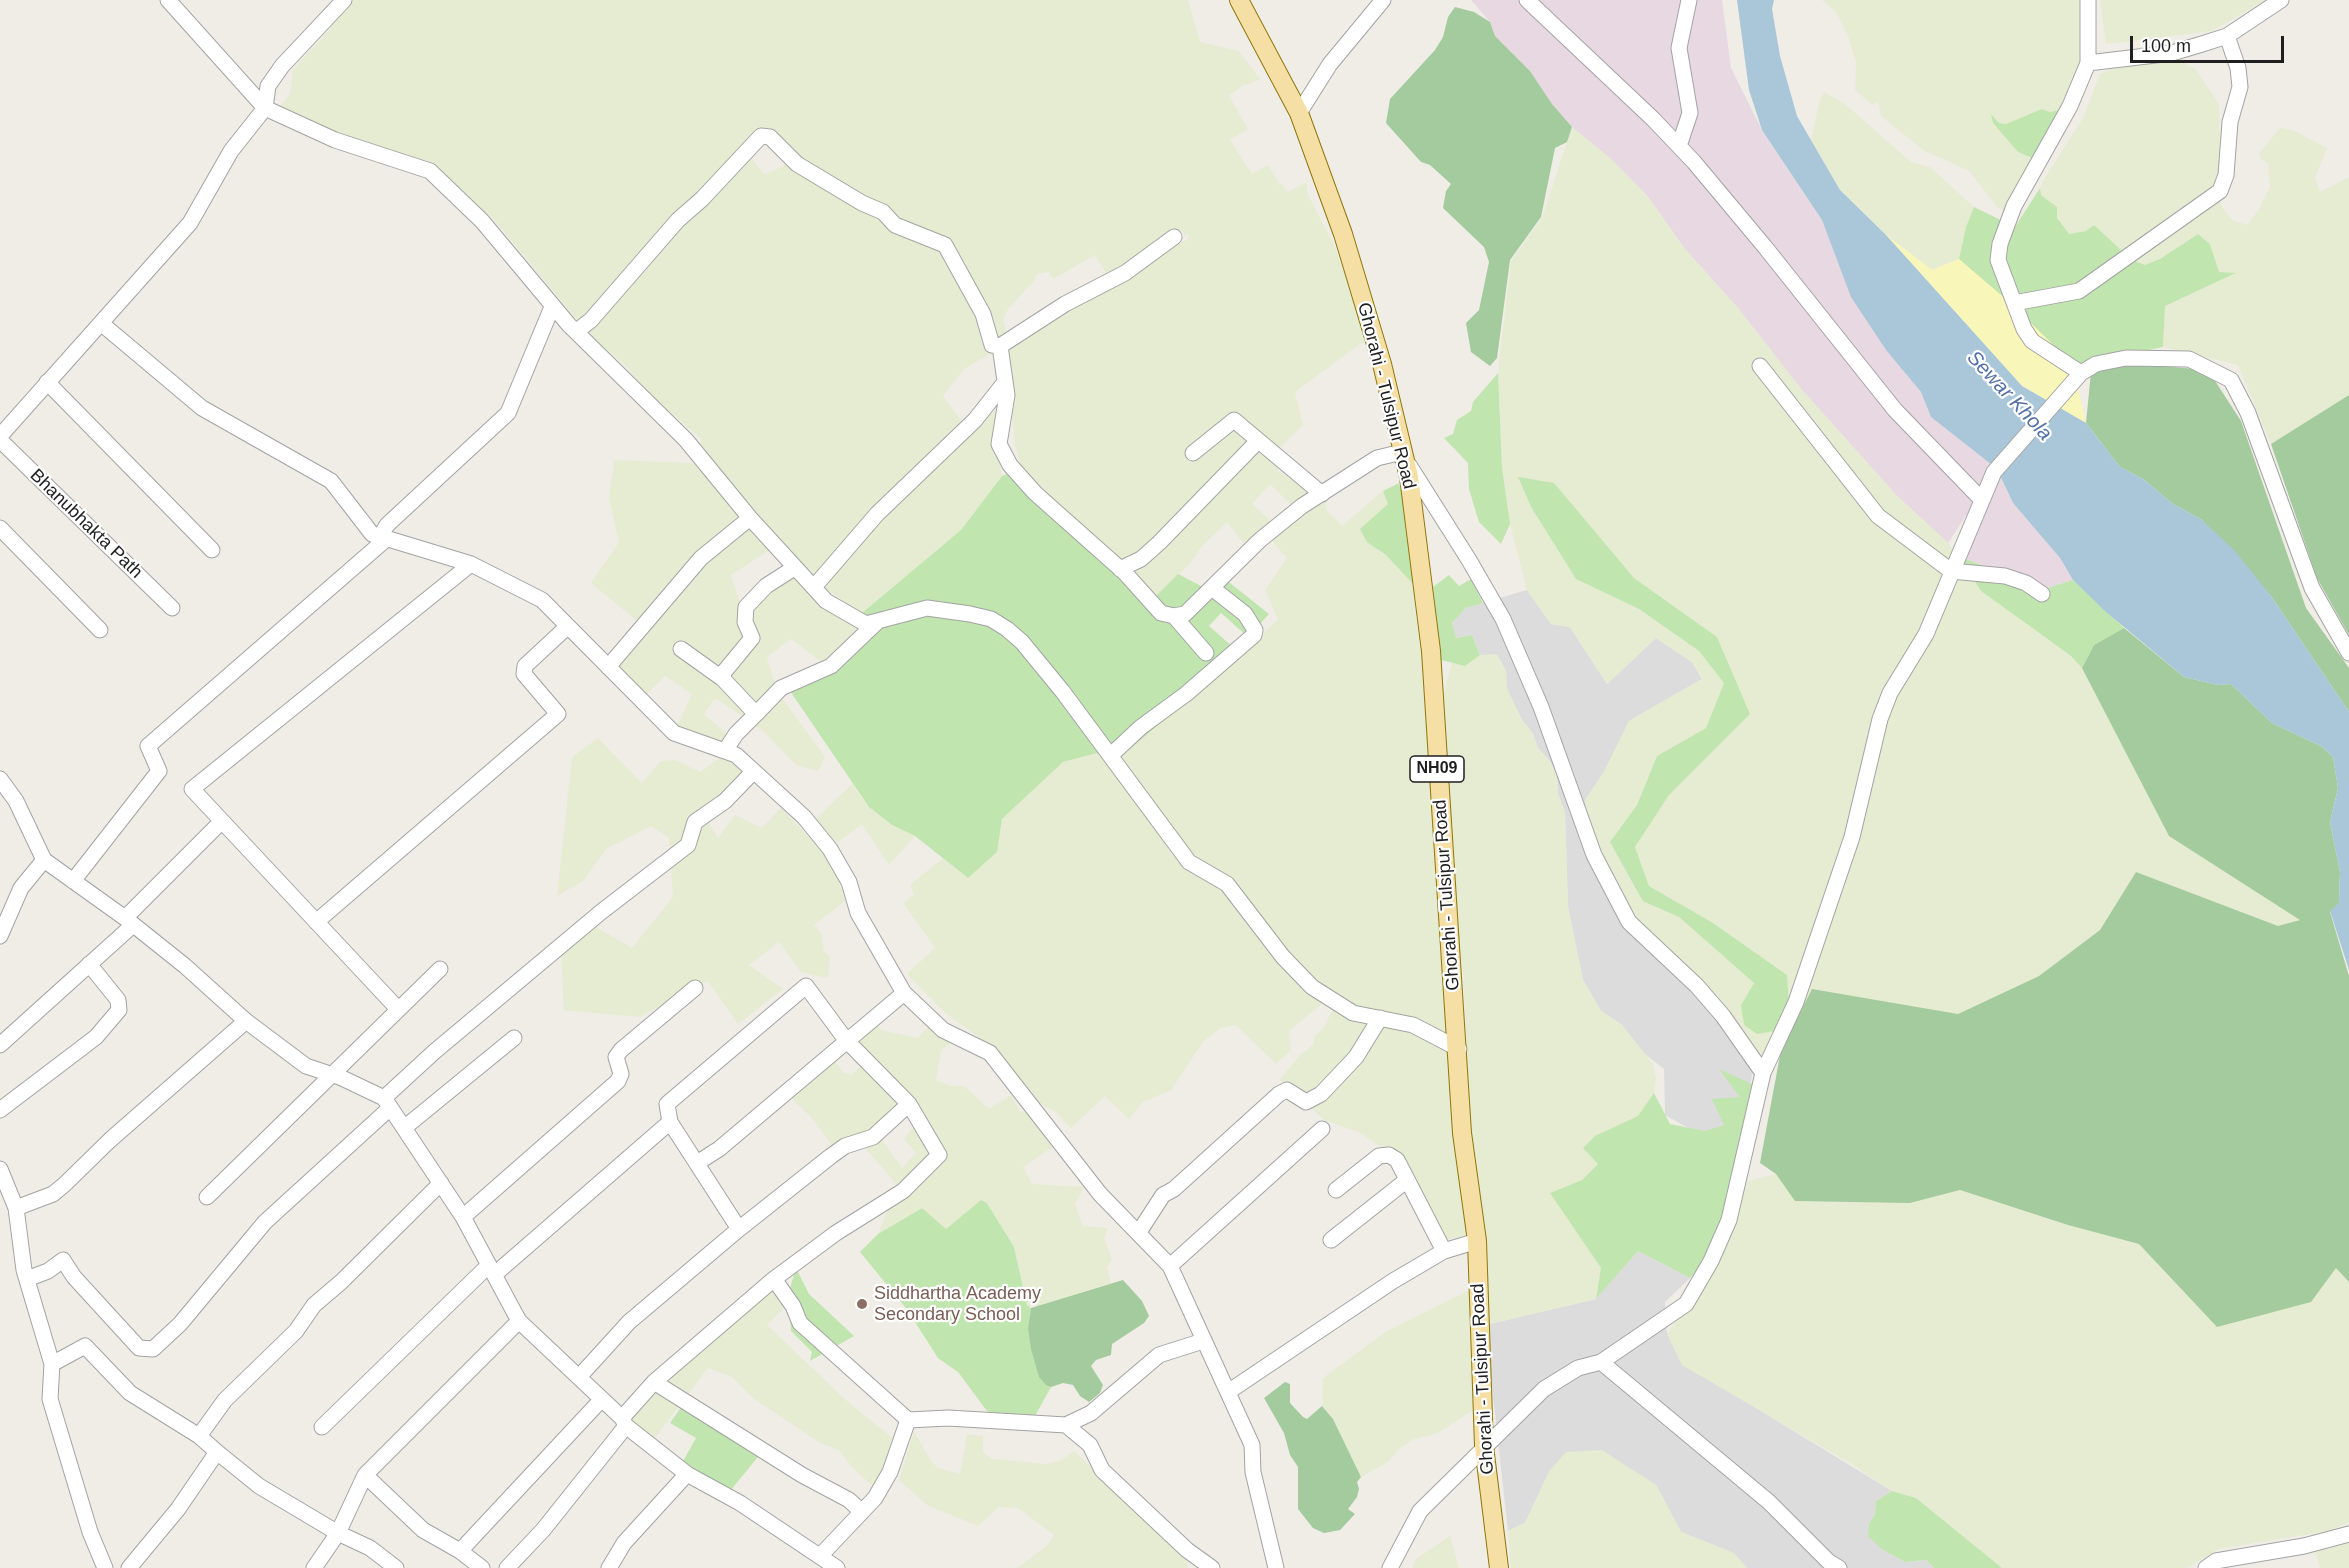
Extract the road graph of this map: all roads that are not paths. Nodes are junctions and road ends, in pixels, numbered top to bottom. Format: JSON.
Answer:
{"nodes":[{"id":1,"x":168,"y":0,"type":"edge"},
{"id":2,"x":344,"y":0,"type":"edge"},
{"id":3,"x":1239,"y":0,"type":"edge"},
{"id":4,"x":1383,"y":0,"type":"edge"},
{"id":5,"x":1527,"y":0,"type":"edge"},
{"id":6,"x":1689,"y":0,"type":"edge"},
{"id":7,"x":2088,"y":0,"type":"edge"},
{"id":8,"x":2281,"y":0,"type":"edge"},
{"id":9,"x":2227,"y":36,"type":"junction"},
{"id":10,"x":2088,"y":63,"type":"junction"},
{"id":11,"x":265,"y":108,"type":"junction"},
{"id":12,"x":1299,"y":113,"type":"junction"},
{"id":13,"x":1678,"y":146,"type":"junction"},
{"id":14,"x":1174,"y":237,"type":"dead end"},
{"id":15,"x":2014,"y":303,"type":"junction"},
{"id":16,"x":552,"y":307,"type":"junction"},
{"id":17,"x":102,"y":324,"type":"junction"},
{"id":18,"x":577,"y":332,"type":"junction"},
{"id":19,"x":1000,"y":346,"type":"junction"},
{"id":20,"x":1760,"y":366,"type":"dead end"},
{"id":21,"x":2081,"y":373,"type":"junction"},
{"id":22,"x":47,"y":382,"type":"junction"},
{"id":23,"x":1005,"y":382,"type":"junction"},
{"id":24,"x":0,"y":438,"type":"edge"},
{"id":25,"x":1257,"y":442,"type":"junction"},
{"id":26,"x":1193,"y":453,"type":"dead end"},
{"id":27,"x":1403,"y":454,"type":"junction"},
{"id":28,"x":1322,"y":494,"type":"junction"},
{"id":29,"x":1981,"y":499,"type":"junction"},
{"id":30,"x":750,"y":518,"type":"junction"},
{"id":31,"x":0,"y":528,"type":"edge"},
{"id":32,"x":383,"y":538,"type":"junction"},
{"id":33,"x":212,"y":550,"type":"dead end"},
{"id":34,"x":471,"y":564,"type":"junction"},
{"id":35,"x":794,"y":568,"type":"junction"},
{"id":36,"x":1120,"y":569,"type":"junction"},
{"id":37,"x":1951,"y":571,"type":"junction"},
{"id":38,"x":814,"y":587,"type":"junction"},
{"id":39,"x":1212,"y":588,"type":"junction"},
{"id":40,"x":2042,"y":594,"type":"dead end"},
{"id":41,"x":172,"y":608,"type":"dead end"},
{"id":42,"x":1174,"y":616,"type":"junction"},
{"id":43,"x":877,"y":622,"type":"junction"},
{"id":44,"x":568,"y":626,"type":"junction"},
{"id":45,"x":100,"y":630,"type":"dead end"},
{"id":46,"x":681,"y":649,"type":"dead end"},
{"id":47,"x":1206,"y":653,"type":"dead end"},
{"id":48,"x":2349,"y":653,"type":"edge"},
{"id":49,"x":608,"y":667,"type":"junction"},
{"id":50,"x":723,"y":679,"type":"junction"},
{"id":51,"x":756,"y":714,"type":"junction"},
{"id":52,"x":724,"y":751,"type":"junction"},
{"id":53,"x":1111,"y":754,"type":"junction"},
{"id":54,"x":753,"y":772,"type":"junction"},
{"id":55,"x":0,"y":779,"type":"edge"},
{"id":56,"x":222,"y":821,"type":"junction"},
{"id":57,"x":44,"y":860,"type":"junction"},
{"id":58,"x":73,"y":881,"type":"junction"},
{"id":59,"x":316,"y":921,"type":"junction"},
{"id":60,"x":129,"y":922,"type":"junction"},
{"id":61,"x":0,"y":936,"type":"edge"},
{"id":62,"x":89,"y":964,"type":"junction"},
{"id":63,"x":440,"y":969,"type":"dead end"},
{"id":64,"x":695,"y":988,"type":"dead end"},
{"id":65,"x":904,"y":993,"type":"junction"},
{"id":66,"x":398,"y":1009,"type":"junction"},
{"id":67,"x":1380,"y":1018,"type":"junction"},
{"id":68,"x":246,"y":1021,"type":"junction"},
{"id":69,"x":514,"y":1038,"type":"dead end"},
{"id":70,"x":846,"y":1040,"type":"junction"},
{"id":71,"x":0,"y":1045,"type":"edge"},
{"id":72,"x":1459,"y":1049,"type":"junction"},
{"id":73,"x":1763,"y":1073,"type":"junction"},
{"id":74,"x":332,"y":1075,"type":"junction"},
{"id":75,"x":387,"y":1103,"type":"junction"},
{"id":76,"x":909,"y":1104,"type":"junction"},
{"id":77,"x":0,"y":1110,"type":"edge"},
{"id":78,"x":670,"y":1122,"type":"junction"},
{"id":79,"x":404,"y":1128,"type":"junction"},
{"id":80,"x":1322,"y":1129,"type":"dead end"},
{"id":81,"x":697,"y":1164,"type":"junction"},
{"id":82,"x":0,"y":1169,"type":"edge"},
{"id":83,"x":1407,"y":1180,"type":"junction"},
{"id":84,"x":441,"y":1183,"type":"junction"},
{"id":85,"x":1336,"y":1190,"type":"dead end"},
{"id":86,"x":207,"y":1197,"type":"dead end"},
{"id":87,"x":16,"y":1208,"type":"junction"},
{"id":88,"x":463,"y":1217,"type":"junction"},
{"id":89,"x":739,"y":1229,"type":"junction"},
{"id":90,"x":1139,"y":1232,"type":"junction"},
{"id":91,"x":1331,"y":1240,"type":"dead end"},
{"id":92,"x":1477,"y":1241,"type":"junction"},
{"id":93,"x":1444,"y":1251,"type":"junction"},
{"id":94,"x":1170,"y":1266,"type":"junction"},
{"id":95,"x":492,"y":1270,"type":"junction"},
{"id":96,"x":27,"y":1279,"type":"junction"},
{"id":97,"x":774,"y":1279,"type":"junction"},
{"id":98,"x":519,"y":1320,"type":"junction"},
{"id":99,"x":1203,"y":1341,"type":"junction"},
{"id":100,"x":1601,"y":1362,"type":"junction"},
{"id":101,"x":52,"y":1364,"type":"junction"},
{"id":102,"x":579,"y":1377,"type":"junction"},
{"id":103,"x":654,"y":1382,"type":"junction"},
{"id":104,"x":1228,"y":1392,"type":"junction"},
{"id":105,"x":602,"y":1399,"type":"junction"},
{"id":106,"x":908,"y":1420,"type":"junction"},
{"id":107,"x":624,"y":1422,"type":"junction"},
{"id":108,"x":1066,"y":1425,"type":"junction"},
{"id":109,"x":322,"y":1426,"type":"dead end"},
{"id":110,"x":199,"y":1436,"type":"junction"},
{"id":111,"x":1484,"y":1446,"type":"junction"},
{"id":112,"x":217,"y":1452,"type":"junction"},
{"id":113,"x":687,"y":1474,"type":"junction"},
{"id":114,"x":365,"y":1475,"type":"junction"},
{"id":115,"x":862,"y":1512,"type":"junction"},
{"id":116,"x":338,"y":1533,"type":"junction"},
{"id":117,"x":2349,"y":1534,"type":"edge"},
{"id":118,"x":460,"y":1551,"type":"junction"},
{"id":119,"x":821,"y":1555,"type":"junction"},
{"id":120,"x":105,"y":1568,"type":"edge"},
{"id":121,"x":129,"y":1568,"type":"edge"},
{"id":122,"x":314,"y":1568,"type":"edge"},
{"id":123,"x":396,"y":1568,"type":"edge"},
{"id":124,"x":482,"y":1568,"type":"edge"},
{"id":125,"x":507,"y":1568,"type":"edge"},
{"id":126,"x":609,"y":1568,"type":"edge"},
{"id":127,"x":837,"y":1568,"type":"edge"},
{"id":128,"x":1212,"y":1568,"type":"edge"},
{"id":129,"x":1276,"y":1568,"type":"edge"},
{"id":130,"x":1390,"y":1568,"type":"edge"},
{"id":131,"x":1499,"y":1568,"type":"edge"},
{"id":132,"x":1839,"y":1568,"type":"edge"},
{"id":133,"x":2206,"y":1568,"type":"edge"}],
"edges":[{"from":1,"to":11,"type":"street"},
{"from":2,"to":11,"type":"street"},
{"from":3,"to":12,"type":"main road","name":"Ghorahi - Tulsipur Road","number":"NH09"},
{"from":4,"to":12,"type":"street"},
{"from":5,"to":13,"type":"street"},
{"from":6,"to":13,"type":"street"},
{"from":7,"to":10,"type":"street"},
{"from":8,"to":9,"type":"street"},
{"from":9,"to":10,"type":"street"},
{"from":9,"to":15,"type":"street"},
{"from":10,"to":15,"type":"street"},
{"from":11,"to":16,"type":"street"},
{"from":11,"to":17,"type":"street"},
{"from":12,"to":27,"type":"main road","name":"Ghorahi - Tulsipur Road","number":"NH09"},
{"from":13,"to":29,"type":"street"},
{"from":14,"to":19,"type":"street"},
{"from":15,"to":21,"type":"street"},
{"from":16,"to":18,"type":"street"},
{"from":16,"to":32,"type":"street"},
{"from":17,"to":22,"type":"street"},
{"from":17,"to":32,"type":"street"},
{"from":18,"to":19,"type":"street"},
{"from":18,"to":30,"type":"street"},
{"from":19,"to":23,"type":"street"},
{"from":20,"to":37,"type":"street"},
{"from":21,"to":29,"type":"street"},
{"from":21,"to":48,"type":"street"},
{"from":22,"to":24,"type":"street"},
{"from":22,"to":33,"type":"street"},
{"from":23,"to":36,"type":"street"},
{"from":23,"to":38,"type":"street"},
{"from":24,"to":41,"type":"street","name":"Bhanubhakta Path"},
{"from":25,"to":26,"type":"street"},
{"from":25,"to":28,"type":"street"},
{"from":25,"to":36,"type":"street"},
{"from":27,"to":28,"type":"street"},
{"from":27,"to":72,"type":"main road","name":"Ghorahi - Tulsipur Road","number":"NH09"},
{"from":27,"to":73,"type":"street"},
{"from":28,"to":39,"type":"street"},
{"from":29,"to":37,"type":"street"},
{"from":30,"to":35,"type":"street"},
{"from":30,"to":49,"type":"street"},
{"from":31,"to":45,"type":"street"},
{"from":32,"to":34,"type":"street"},
{"from":32,"to":58,"type":"street"},
{"from":34,"to":44,"type":"street"},
{"from":34,"to":56,"type":"street"},
{"from":35,"to":38,"type":"street"},
{"from":35,"to":50,"type":"street"},
{"from":36,"to":42,"type":"street"},
{"from":37,"to":40,"type":"street"},
{"from":37,"to":73,"type":"street"},
{"from":38,"to":43,"type":"street"},
{"from":39,"to":42,"type":"street"},
{"from":39,"to":53,"type":"street"},
{"from":42,"to":47,"type":"street"},
{"from":43,"to":51,"type":"street"},
{"from":43,"to":53,"type":"street"},
{"from":44,"to":49,"type":"street"},
{"from":44,"to":59,"type":"street"},
{"from":46,"to":50,"type":"street"},
{"from":49,"to":52,"type":"street"},
{"from":50,"to":51,"type":"street"},
{"from":51,"to":52,"type":"street"},
{"from":52,"to":54,"type":"street"},
{"from":53,"to":67,"type":"street"},
{"from":54,"to":65,"type":"street"},
{"from":54,"to":75,"type":"street"},
{"from":55,"to":57,"type":"street"},
{"from":56,"to":59,"type":"street"},
{"from":56,"to":60,"type":"street"},
{"from":57,"to":58,"type":"street"},
{"from":57,"to":61,"type":"street"},
{"from":58,"to":60,"type":"street"},
{"from":59,"to":66,"type":"street"},
{"from":60,"to":62,"type":"street"},
{"from":60,"to":68,"type":"street"},
{"from":62,"to":71,"type":"street"},
{"from":62,"to":77,"type":"street"},
{"from":63,"to":66,"type":"street"},
{"from":64,"to":88,"type":"street"},
{"from":65,"to":70,"type":"street"},
{"from":65,"to":90,"type":"street"},
{"from":66,"to":74,"type":"street"},
{"from":67,"to":72,"type":"street"},
{"from":67,"to":90,"type":"street"},
{"from":68,"to":74,"type":"street"},
{"from":68,"to":87,"type":"street"},
{"from":69,"to":79,"type":"street"},
{"from":70,"to":76,"type":"street"},
{"from":70,"to":78,"type":"street"},
{"from":70,"to":81,"type":"street"},
{"from":72,"to":92,"type":"main road","name":"Ghorahi - Tulsipur Road","number":"NH09"},
{"from":73,"to":100,"type":"street"},
{"from":74,"to":75,"type":"street"},
{"from":74,"to":86,"type":"street"},
{"from":75,"to":79,"type":"street"},
{"from":75,"to":96,"type":"street"},
{"from":76,"to":89,"type":"street"},
{"from":76,"to":97,"type":"street"},
{"from":78,"to":81,"type":"street"},
{"from":78,"to":95,"type":"street"},
{"from":79,"to":84,"type":"street"},
{"from":80,"to":94,"type":"street"},
{"from":81,"to":89,"type":"street"},
{"from":82,"to":87,"type":"street"},
{"from":83,"to":85,"type":"street"},
{"from":83,"to":91,"type":"street"},
{"from":83,"to":93,"type":"street"},
{"from":84,"to":88,"type":"street"},
{"from":84,"to":110,"type":"street"},
{"from":87,"to":96,"type":"street"},
{"from":88,"to":95,"type":"street"},
{"from":89,"to":102,"type":"street"},
{"from":90,"to":94,"type":"street"},
{"from":92,"to":93,"type":"street"},
{"from":92,"to":111,"type":"main road","name":"Ghorahi - Tulsipur Road","number":"NH09"},
{"from":93,"to":104,"type":"street"},
{"from":94,"to":99,"type":"street"},
{"from":95,"to":98,"type":"street"},
{"from":95,"to":109,"type":"street"},
{"from":96,"to":101,"type":"street"},
{"from":97,"to":103,"type":"street"},
{"from":97,"to":106,"type":"street"},
{"from":98,"to":102,"type":"street"},
{"from":98,"to":114,"type":"street"},
{"from":99,"to":104,"type":"street"},
{"from":99,"to":108,"type":"street"},
{"from":100,"to":111,"type":"street"},
{"from":100,"to":132,"type":"street"},
{"from":101,"to":110,"type":"street"},
{"from":101,"to":120,"type":"street"},
{"from":102,"to":105,"type":"street"},
{"from":103,"to":107,"type":"street"},
{"from":103,"to":115,"type":"street"},
{"from":104,"to":129,"type":"street"},
{"from":105,"to":107,"type":"street"},
{"from":105,"to":118,"type":"street"},
{"from":106,"to":108,"type":"street"},
{"from":106,"to":115,"type":"street"},
{"from":107,"to":113,"type":"street"},
{"from":107,"to":125,"type":"street"},
{"from":108,"to":128,"type":"street"},
{"from":110,"to":112,"type":"street"},
{"from":111,"to":130,"type":"street"},
{"from":111,"to":131,"type":"main road","name":"Ghorahi - Tulsipur Road","number":"NH09"},
{"from":112,"to":116,"type":"street"},
{"from":112,"to":121,"type":"street"},
{"from":113,"to":119,"type":"street"},
{"from":113,"to":126,"type":"street"},
{"from":114,"to":116,"type":"street"},
{"from":114,"to":118,"type":"street"},
{"from":115,"to":119,"type":"street"},
{"from":116,"to":122,"type":"street"},
{"from":116,"to":123,"type":"street"},
{"from":117,"to":133,"type":"street"},
{"from":118,"to":124,"type":"street"},
{"from":119,"to":127,"type":"street"}]}
